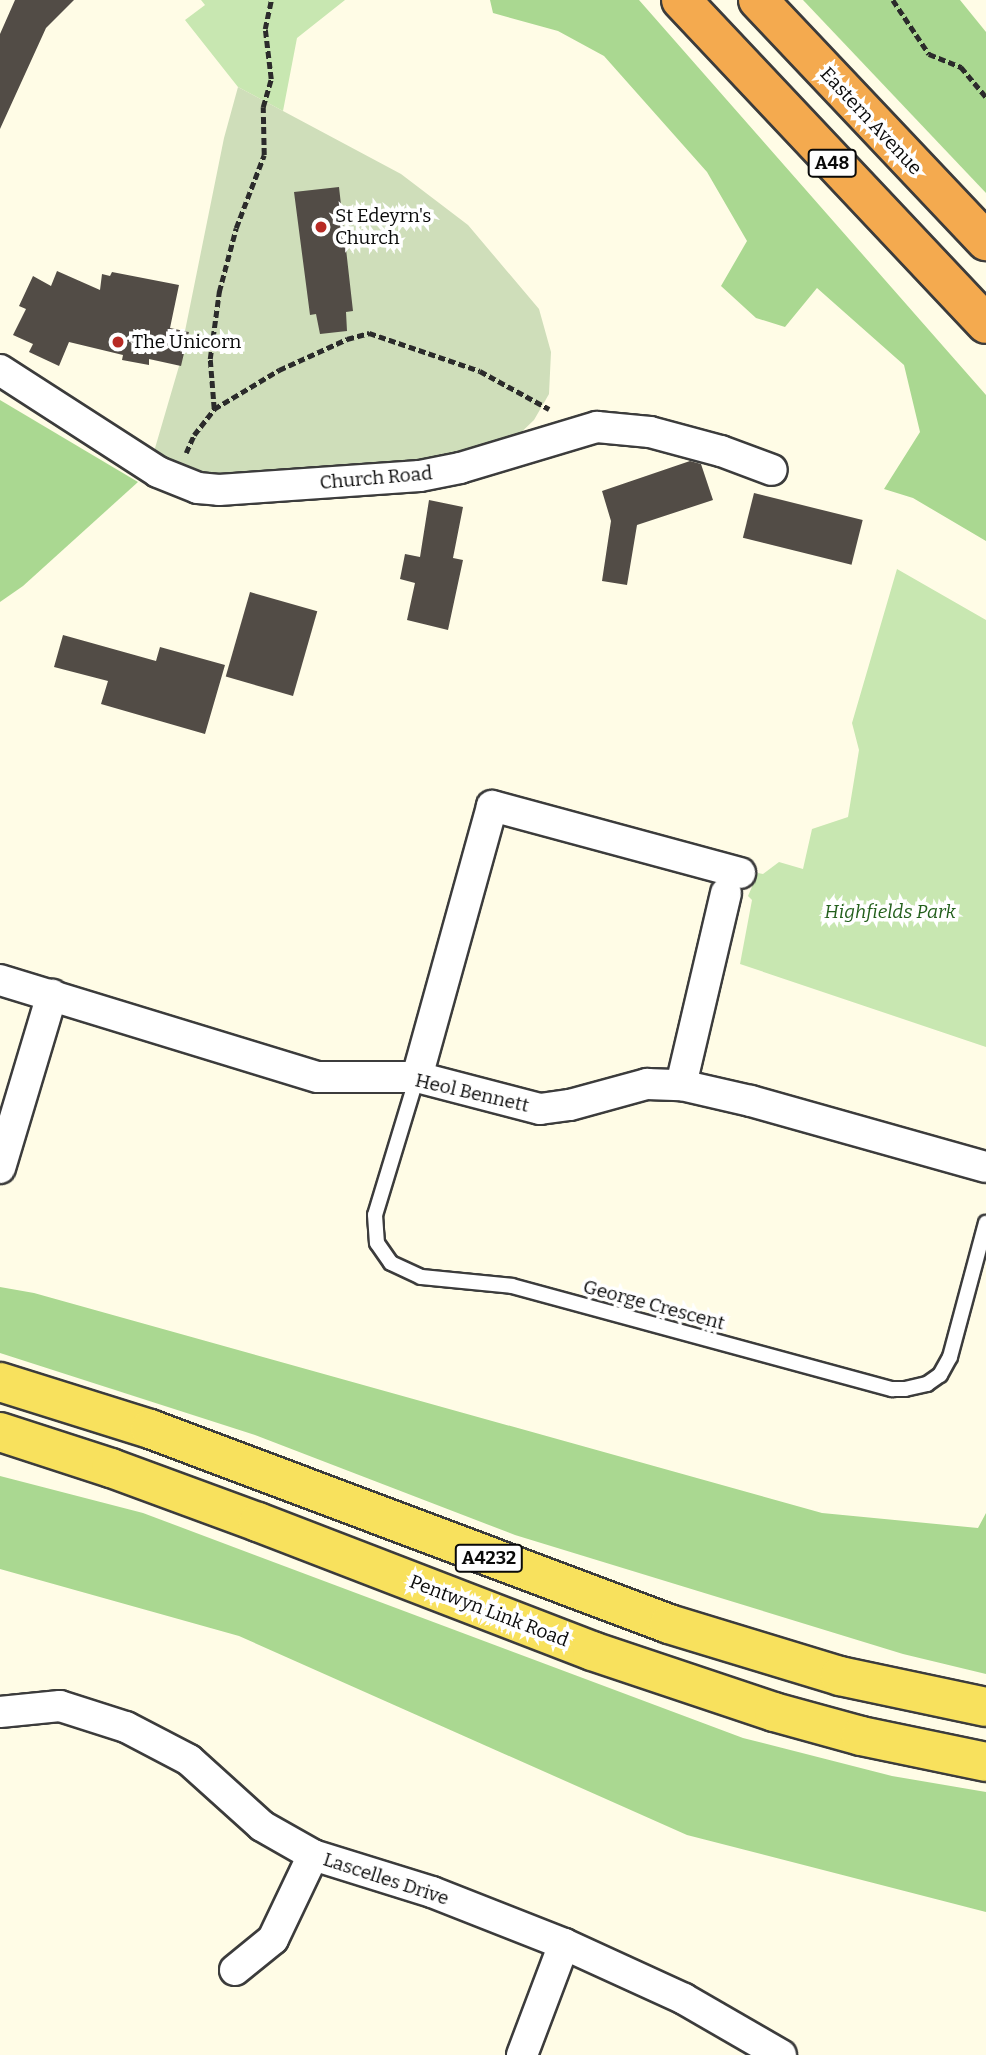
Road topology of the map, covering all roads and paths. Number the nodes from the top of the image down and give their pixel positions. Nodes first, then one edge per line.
1 (271, 0) edge
2 (681, 0) edge
3 (758, 0) edge
4 (893, 0) edge
5 (986, 97) edge
6 (986, 242) edge
7 (948, 288) junction
8 (986, 324) edge
9 (986, 332) edge
10 (0, 370) edge
11 (214, 409) junction
12 (572, 432) junction
13 (772, 470) dead end
14 (175, 479) junction
15 (0, 979) edge
16 (52, 995) junction
17 (417, 1077) junction
18 (681, 1085) junction
19 (986, 1167) edge
20 (0, 1168) edge
21 (986, 1223) edge
22 (0, 1382) edge
23 (0, 1432) edge
24 (986, 1707) edge
25 (0, 1712) edge
26 (986, 1762) edge
27 (313, 1855) junction
28 (564, 1944) junction
29 (235, 1970) dead end
30 (522, 2055) edge
31 (781, 2055) edge

1 - 11 path
2 - 7 highway, A48
3 - 6 highway, Eastern Avenue
4 - 5 path
7 - 8 highway, A48
7 - 9 highway
10 - 14 street, Church Road
11 - 12 path
11 - 14 path
12 - 13 street, Church Road
12 - 14 street, Church Road
15 - 16 street, Heol Bennett
16 - 17 street, Heol Bennett
16 - 20 street
17 - 18 street, Heol Bennett
17 - 18 street
17 - 21 lane, George Crescent
18 - 19 street, Heol Bennett
22 - 24 main road, A4232
23 - 26 main road, Pentwyn Link Road / A4232
25 - 27 street, Lascelles Drive
27 - 28 street, Lascelles Drive
27 - 29 street
28 - 30 street
28 - 31 street, Lascelles Drive

